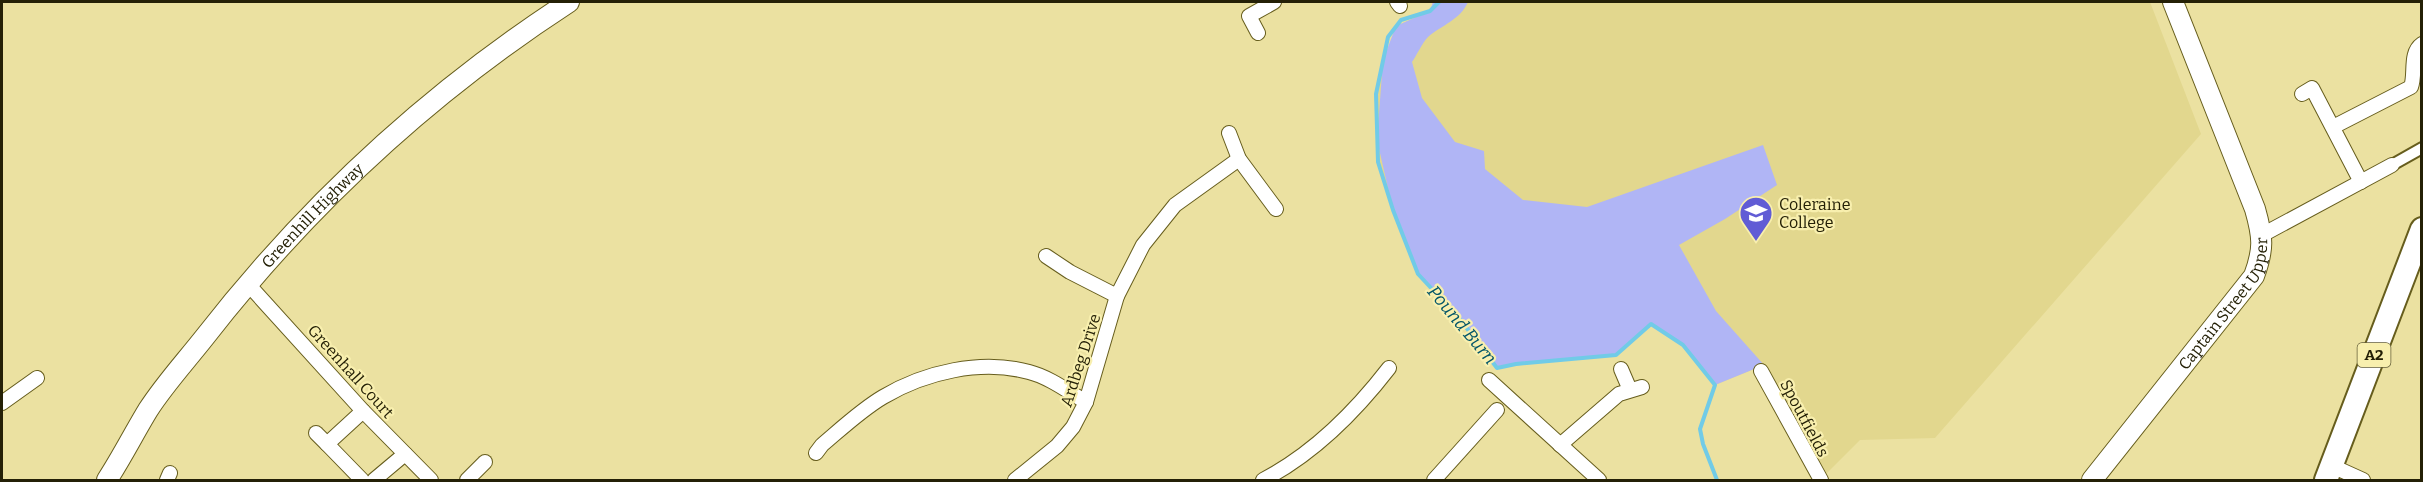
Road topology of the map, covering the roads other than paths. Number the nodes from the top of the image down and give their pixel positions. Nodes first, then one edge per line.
1 (569, 2) edge
2 (1274, 2) edge
3 (2173, 2) edge
4 (1258, 33) dead end
5 (2421, 44) edge
6 (2302, 94) dead end
7 (2333, 127) junction
8 (1229, 133) dead end
9 (2421, 148) edge
10 (1239, 159) junction
11 (2391, 165) joint
12 (2361, 182) junction
13 (1276, 209) dead end
14 (2421, 229) edge
15 (2262, 236) junction
16 (1046, 256) dead end
17 (247, 283) junction
18 (1117, 296) junction
19 (1389, 368) dead end
20 (1621, 369) dead end
21 (1761, 371) dead end
22 (37, 378) dead end
23 (1489, 380) dead end
24 (1086, 402) junction
25 (2, 403) edge
26 (1497, 410) dead end
27 (363, 411) junction
28 (316, 433) dead end
29 (327, 444) junction
30 (1560, 445) junction
31 (816, 453) dead end
32 (405, 454) junction
33 (2329, 473) edge
34 (107, 480) edge
35 (362, 480) edge
36 (374, 480) edge
37 (431, 480) edge
38 (1015, 480) edge
39 (1263, 480) edge
40 (1434, 480) edge
41 (1599, 480) edge
42 (1821, 480) edge
43 (2092, 480) edge
44 (2363, 480) edge

1 - 17 main road, Greenhill Highway
2 - 4 street
3 - 15 main road, Captain Street Upper
5 - 7 street
6 - 7 street
7 - 12 street
8 - 10 street
9 - 11 street
10 - 13 street
10 - 18 street, Ardbeg Drive
11 - 12 street
12 - 15 street
14 - 33 main road, A2
15 - 43 main road, Captain Street Upper
16 - 18 street
17 - 27 street, Greenhall Court
17 - 34 main road, Greenhill Highway
18 - 24 street, Ardbeg Drive
19 - 39 street
20 - 30 street
21 - 42 street, Spoutfields
22 - 25 street
23 - 30 street
24 - 31 street
24 - 38 street, Ardbeg Drive
26 - 40 street
27 - 29 street
27 - 32 street, Greenhall Court
28 - 29 street
29 - 35 street
30 - 41 street
32 - 36 street
32 - 37 street, Greenhall Court
33 - 44 street

